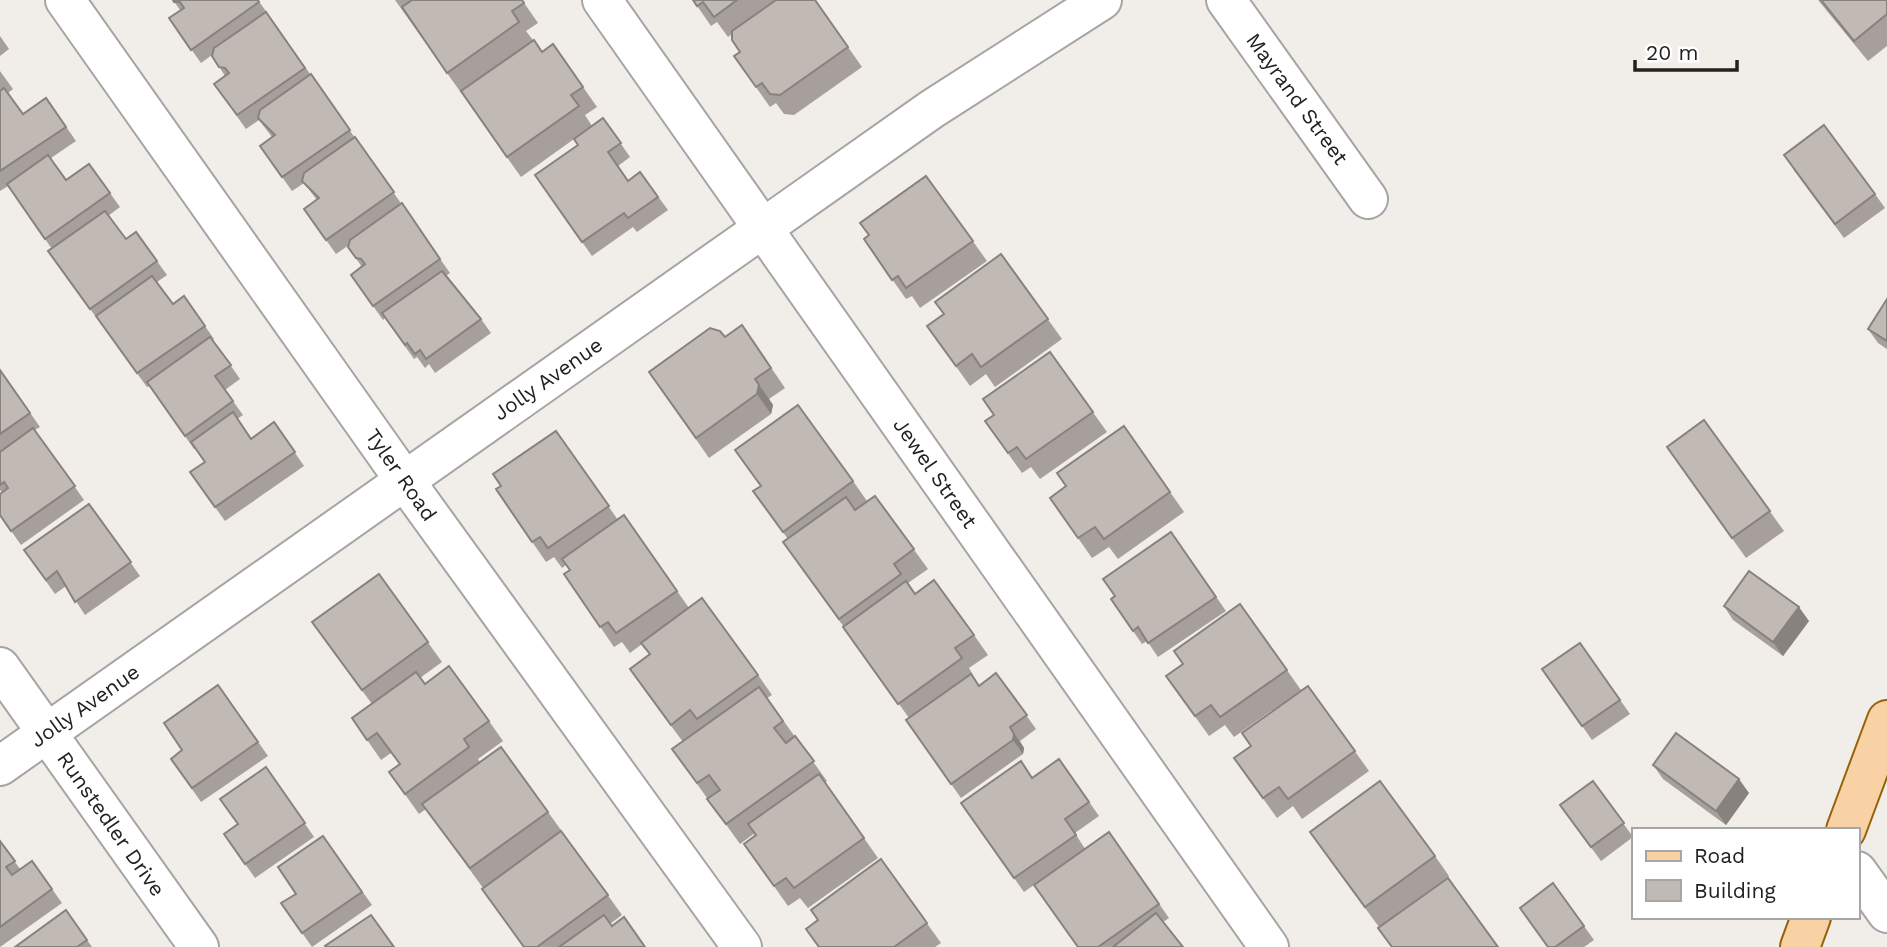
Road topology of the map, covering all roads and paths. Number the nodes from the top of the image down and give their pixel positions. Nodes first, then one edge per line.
1 (65, 0) edge
2 (602, 0) edge
3 (1102, 0) edge
4 (1226, 0) edge
5 (1368, 199) dead end
6 (762, 228) junction
7 (405, 481) junction
8 (0, 667) edge
9 (1887, 720) edge
10 (47, 733) junction
11 (0, 766) edge
12 (1847, 828) edge
13 (1859, 874) edge
14 (1887, 913) edge
15 (1810, 919) edge
16 (199, 947) edge
17 (742, 947) edge
18 (1269, 947) edge
19 (1800, 947) edge

1 - 7 street, Tyler Road
2 - 6 street, Jewel Street
3 - 6 street, Jolly Avenue
4 - 5 street, Mayrand Street
6 - 7 street, Jolly Avenue
6 - 18 street, Jewel Street
7 - 10 street, Jolly Avenue
7 - 17 street, Tyler Road
8 - 10 street, Runstedler Drive
9 - 12 main road
10 - 11 street, Jolly Avenue
10 - 16 street, Runstedler Drive
13 - 14 street
15 - 19 main road

